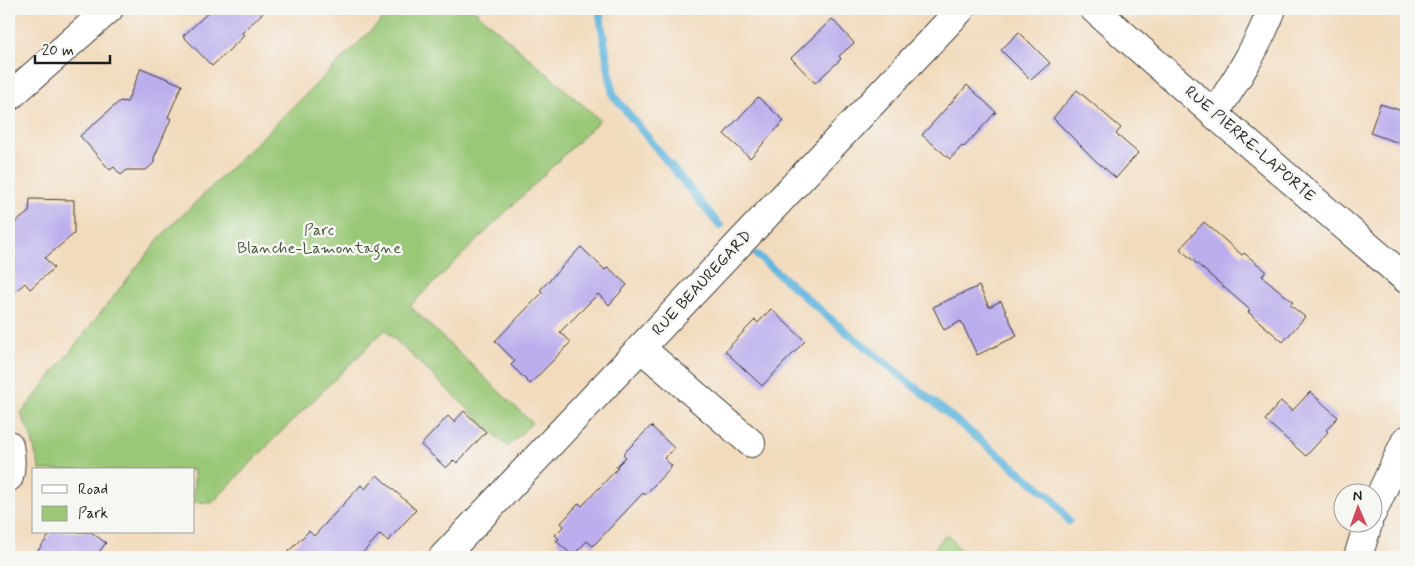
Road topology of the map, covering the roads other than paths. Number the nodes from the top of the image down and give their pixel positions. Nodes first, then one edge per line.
1 (109, 9) edge
2 (961, 9) edge
3 (1094, 9) edge
4 (1272, 9) edge
5 (9, 97) edge
6 (1214, 114) junction
7 (1406, 279) edge
8 (640, 348) junction
9 (1406, 440) edge
10 (750, 443) dead end
11 (9, 445) edge
12 (9, 477) edge
13 (1382, 492) edge
14 (1366, 534) edge
15 (1372, 534) edge
16 (443, 557) edge
17 (1358, 557) edge
18 (1378, 557) edge

1 - 5 street
2 - 8 street, RUE BEAUREGARD
3 - 6 street, RUE PIERRE-LAPORTE
4 - 6 street
6 - 7 street, RUE PIERRE-LAPORTE
8 - 10 street
8 - 16 street, RUE BEAUREGARD
9 - 13 street
11 - 12 street
14 - 17 street
15 - 18 street

